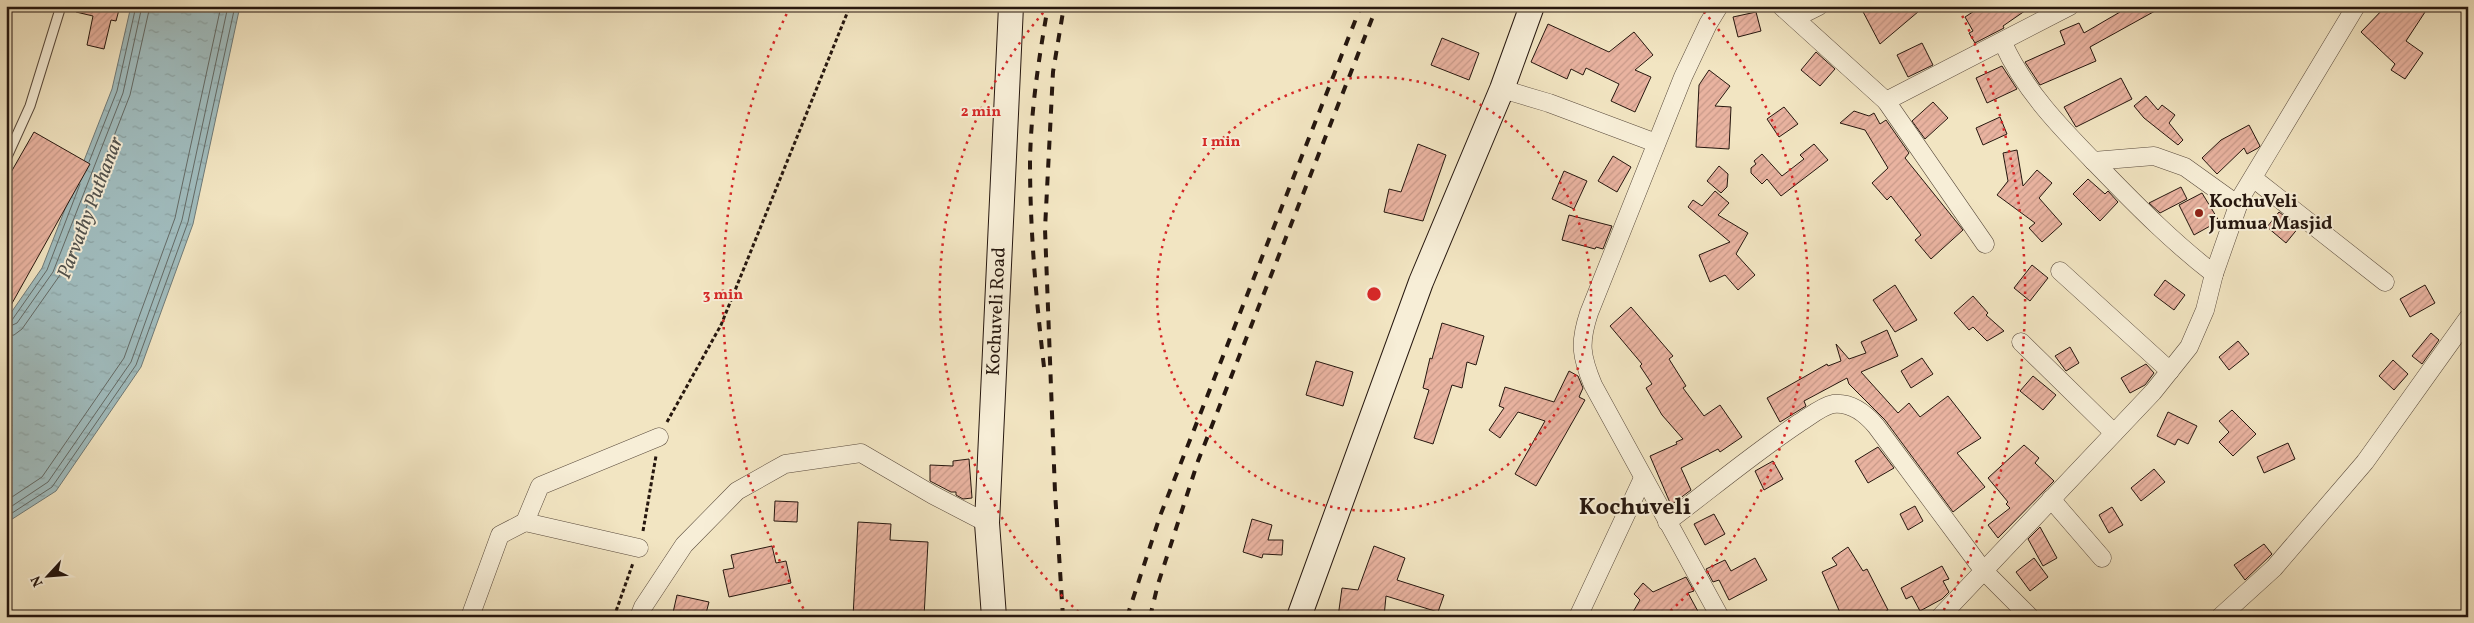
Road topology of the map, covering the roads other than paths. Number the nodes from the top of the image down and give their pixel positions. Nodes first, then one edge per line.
1 (61, 6) edge
2 (1011, 6) edge
3 (1532, 6) edge
4 (1719, 6) edge
5 (1781, 6) edge
6 (1819, 6) edge
7 (2070, 6) edge
8 (2356, 6) edge
9 (1795, 18) junction
10 (2003, 42) junction
11 (1502, 89) junction
12 (1886, 101) junction
13 (1656, 143) junction
14 (6, 159) edge
15 (2093, 161) junction
16 (2253, 178) junction
17 (2238, 205) junction
18 (1985, 244) dead end
19 (2060, 271) dead end
20 (2214, 274) junction
21 (2385, 282) dead end
22 (2468, 318) edge
23 (2021, 342) dead end
24 (2170, 371) junction
25 (2114, 433) junction
26 (659, 437) road end
27 (1643, 478) junction
28 (2051, 499) junction
29 (526, 522) junction
30 (1667, 522) junction
31 (987, 523) junction
32 (639, 548) road end
33 (2102, 558) dead end
34 (1983, 570) junction
35 (470, 617) edge
36 (639, 617) edge
37 (994, 617) edge
38 (1299, 617) edge
39 (1578, 617) edge
40 (1720, 617) edge
41 (1940, 617) edge
42 (2030, 617) edge
43 (2220, 617) edge

1 - 14 lane
2 - 31 main road, Kochuveli Road
3 - 11 main road
4 - 13 street
5 - 9 street
6 - 9 street
7 - 10 street
8 - 16 street
9 - 12 street
10 - 12 street
10 - 15 street
11 - 13 street
11 - 38 main road
12 - 18 street
13 - 27 street
15 - 17 street
15 - 20 street
16 - 17 street
16 - 21 street
17 - 20 street
19 - 24 street
20 - 24 street
22 - 43 street
23 - 25 street
24 - 25 street
25 - 28 street
26 - 29 street
27 - 30 street
27 - 39 street
28 - 33 street
28 - 34 street
29 - 32 street
29 - 35 street
30 - 34 street
30 - 40 street
31 - 36 street
31 - 37 main road, Kochuveli Road
34 - 41 street
34 - 42 street

